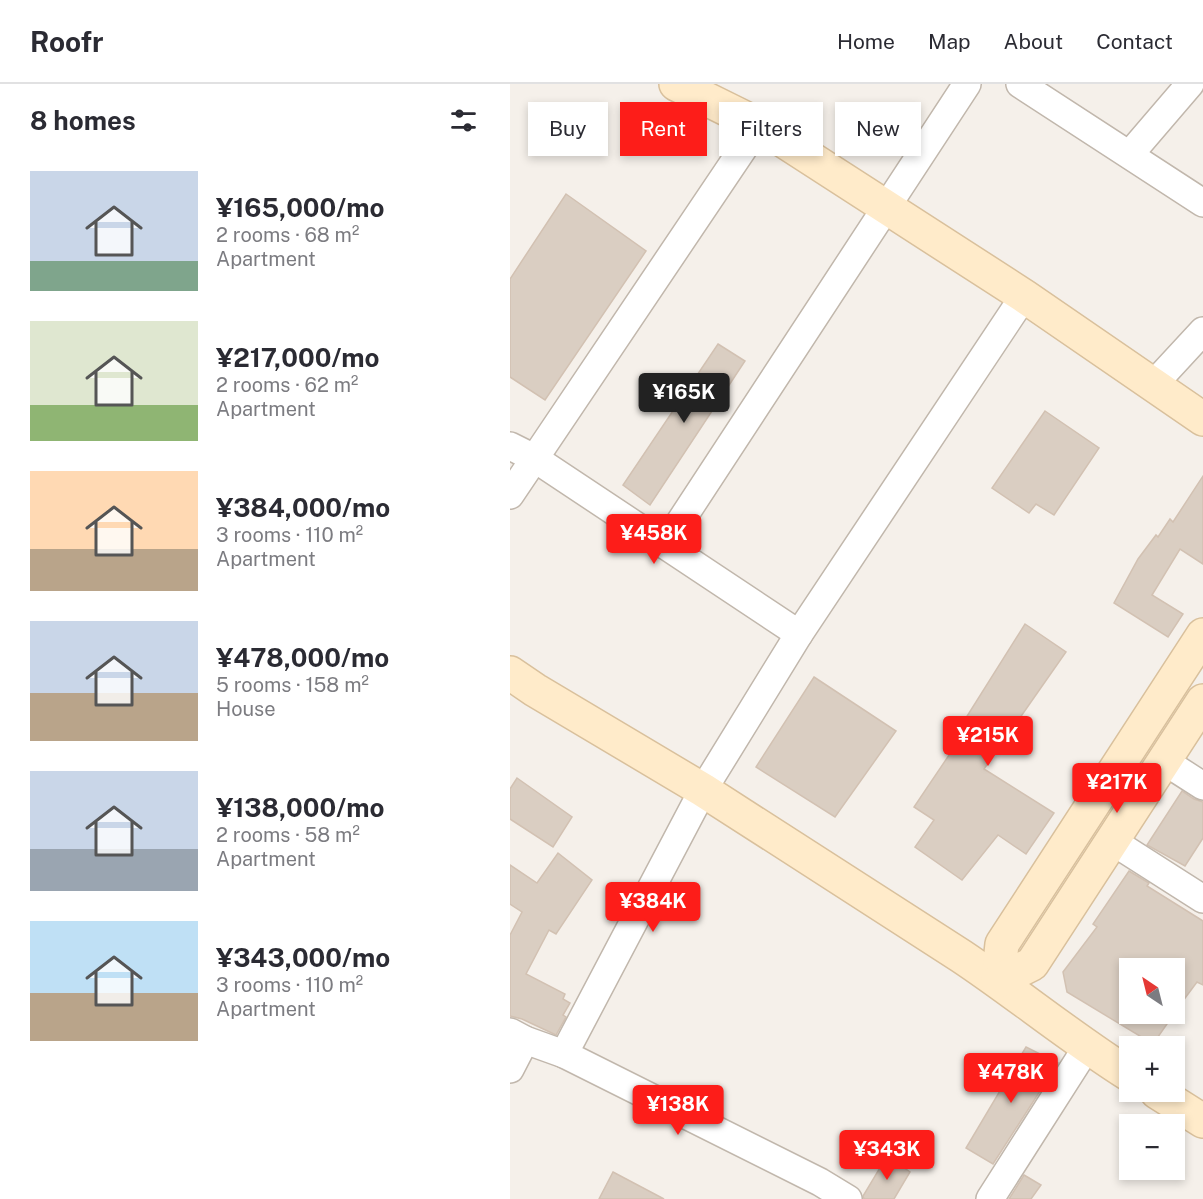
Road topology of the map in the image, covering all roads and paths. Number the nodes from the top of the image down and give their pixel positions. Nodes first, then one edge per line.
1 (676, 84) edge
2 (967, 84) edge
3 (1020, 84) edge
4 (1190, 84) edge
5 (719, 105) edge
6 (1130, 154) junction
7 (738, 156) edge
8 (807, 156) edge
9 (1203, 203) edge
10 (887, 207) junction
11 (1024, 296) junction
12 (1203, 331) edge
13 (1153, 385) junction
14 (1203, 419) edge
15 (510, 446) edge
16 (534, 458) junction
17 (510, 495) edge
18 (665, 545) junction
19 (799, 634) junction
20 (1203, 635) edge
21 (510, 672) edge
22 (1203, 701) edge
23 (1164, 761) junction
24 (1203, 786) edge
25 (703, 790) junction
26 (1112, 841) junction
27 (1203, 899) edge
28 (998, 981) junction
29 (517, 1036) edge
30 (1087, 1047) junction
31 (564, 1054) junction
32 (1119, 1068) edge
33 (510, 1069) edge
34 (1173, 1102) edge
35 (1203, 1121) edge
36 (848, 1199) edge
37 (990, 1199) edge

1 - 5 street
2 - 10 street
3 - 6 street
4 - 6 street
6 - 9 street
7 - 16 street
8 - 10 street
10 - 11 street
10 - 18 street
11 - 13 street
11 - 19 street
12 - 13 street
13 - 14 street
15 - 16 street
16 - 17 street
16 - 18 street
18 - 19 street
19 - 25 street
20 - 28 street
21 - 25 street
22 - 23 street
23 - 24 street
23 - 26 street
25 - 28 street
25 - 31 street
26 - 27 street
26 - 28 street
28 - 30 street
29 - 31 street
29 - 33 street
30 - 32 street
30 - 37 street
31 - 36 street
34 - 35 street

